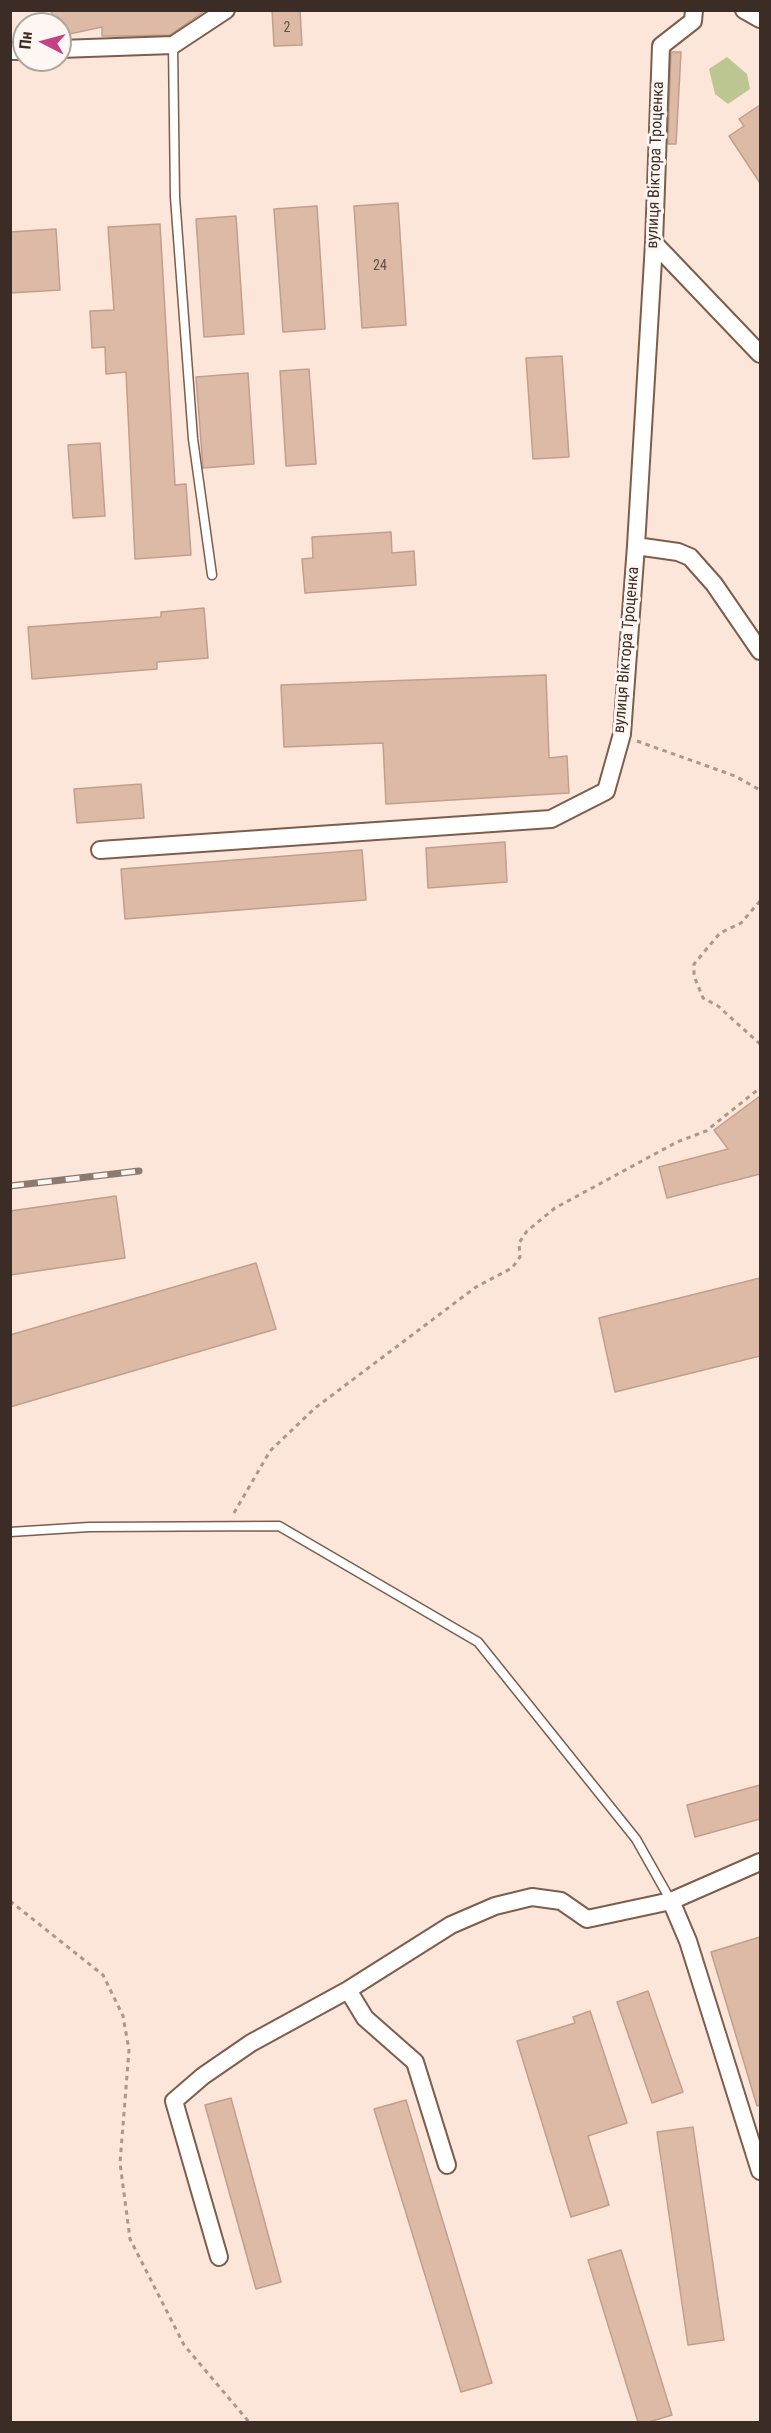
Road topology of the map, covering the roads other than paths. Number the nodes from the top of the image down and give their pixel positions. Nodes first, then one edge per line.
1 (226, 10) edge
2 (694, 10) edge
3 (744, 10) edge
4 (760, 19) edge
5 (173, 45) junction
6 (72, 49) edge
7 (654, 243) junction
8 (760, 354) edge
9 (636, 546) junction
10 (212, 575) dead end
11 (760, 651) edge
12 (100, 850) dead end
13 (10, 1532) edge
14 (760, 1862) edge
15 (671, 1901) junction
16 (348, 1990) junction
17 (758, 2153) edge
18 (447, 2165) dead end
19 (760, 2171) edge
20 (219, 2257) dead end

1 - 5 street
2 - 7 street, вулиця Віктора Троценка
3 - 4 street
5 - 6 street
5 - 10 lane
7 - 8 street
7 - 9 street, вулиця Віктора Троценка
9 - 11 street
9 - 12 street, вулиця Віктора Троценка
13 - 15 lane
14 - 15 street
15 - 16 street
15 - 17 street
16 - 18 street
16 - 20 street
17 - 19 street

